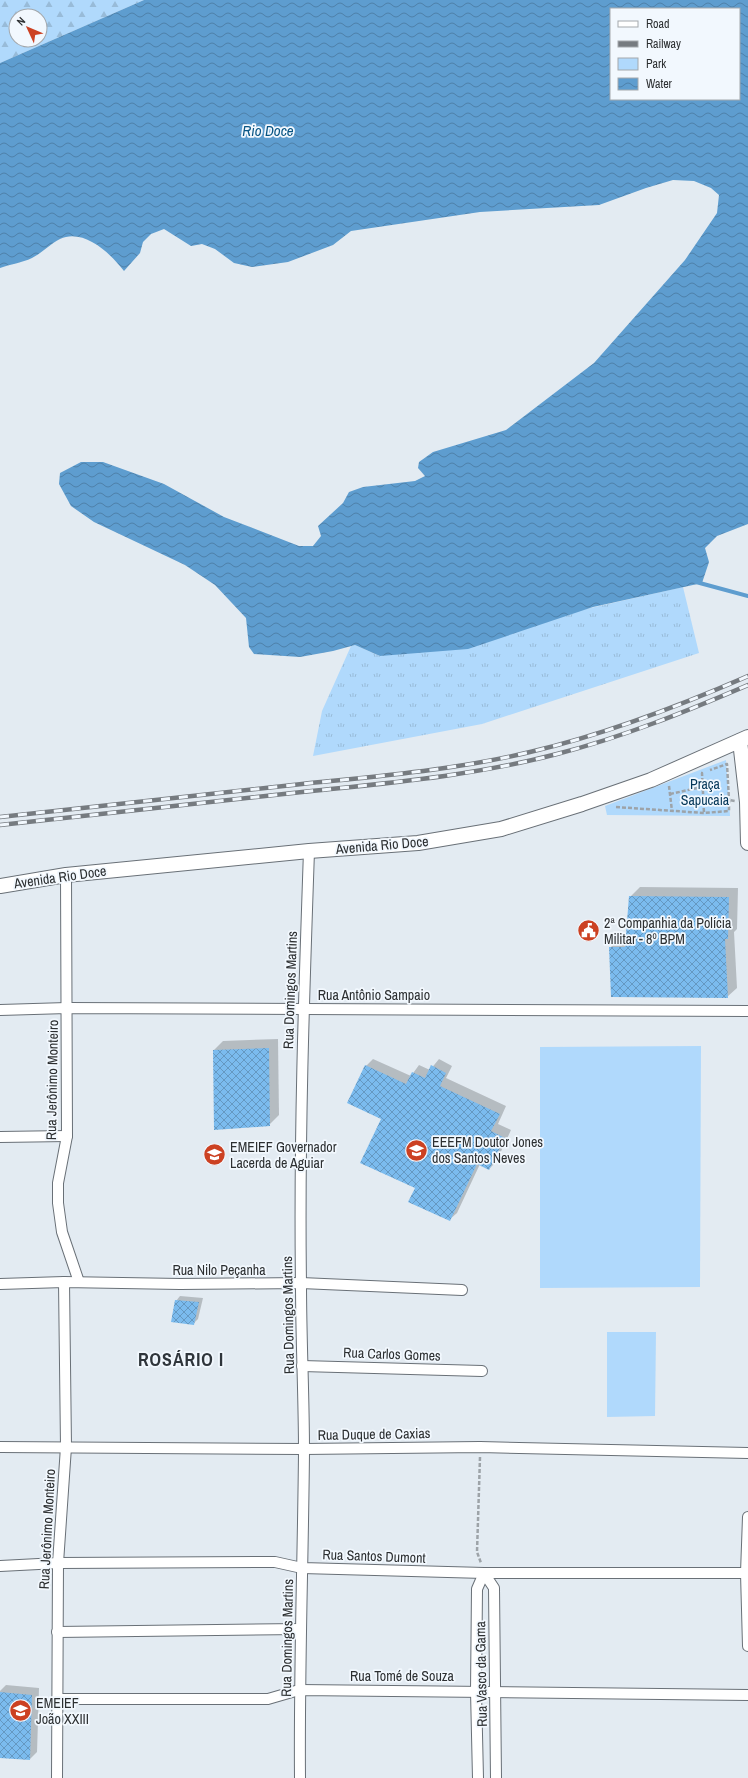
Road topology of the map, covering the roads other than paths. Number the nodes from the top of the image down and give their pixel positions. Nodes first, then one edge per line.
1 (744, 739) edge
2 (747, 802) edge
3 (748, 843) edge
4 (309, 851) junction
5 (66, 875) junction
6 (0, 886) edge
7 (68, 1008) junction
8 (303, 1009) junction
9 (0, 1010) edge
10 (748, 1011) edge
11 (67, 1136) junction
12 (0, 1137) edge
13 (64, 1282) junction
14 (79, 1282) junction
15 (301, 1283) junction
16 (0, 1284) edge
17 (462, 1290) dead end
18 (302, 1366) junction
19 (482, 1371) dead end
20 (0, 1447) edge
21 (66, 1447) junction
22 (304, 1449) junction
23 (748, 1453) edge
24 (748, 1517) edge
25 (58, 1563) junction
26 (0, 1566) edge
27 (302, 1568) junction
28 (484, 1573) junction
29 (747, 1573) edge
30 (301, 1629) junction
31 (57, 1632) junction
32 (748, 1646) edge
33 (299, 1690) junction
34 (476, 1691) junction
35 (496, 1691) junction
36 (748, 1695) edge
37 (57, 1699) junction
38 (57, 1778) edge
39 (300, 1778) edge
40 (478, 1778) edge
41 (496, 1778) edge

1 - 2 street
1 - 4 street, Avenida Rio Doce
2 - 3 street
4 - 5 street, Avenida Rio Doce
4 - 8 street, Rua Domingos Martins
5 - 6 street, Avenida Rio Doce
5 - 7 street, Rua Jerônimo Monteiro
7 - 8 street, Rua Antônio Sampaio
7 - 9 street, Rua Antônio Sampaio
7 - 11 street, Rua Jerônimo Monteiro
8 - 10 street, Rua Antônio Sampaio
8 - 15 street, Rua Domingos Martins
11 - 12 street
11 - 14 street, Rua Jerônimo Monteiro
13 - 14 street, Rua Nilo Peçanha
13 - 16 street, Rua Nilo Peçanha
13 - 21 street, Rua Jerônimo Monteiro
14 - 15 street, Rua Nilo Peçanha
15 - 17 street, Rua Nilo Peçanha
15 - 18 street, Rua Domingos Martins
18 - 19 street, Rua Carlos Gomes
18 - 22 street, Rua Domingos Martins
20 - 21 street, Rua Duque de Caxias
21 - 22 street, Rua Duque de Caxias
21 - 25 street, Rua Jerônimo Monteiro
22 - 23 street, Rua Duque de Caxias
22 - 27 street, Rua Domingos Martins
24 - 29 street
25 - 26 street, Rua Santos Dumont
25 - 27 street, Rua Santos Dumont
25 - 31 street, Rua Jerônimo Monteiro
27 - 28 street, Rua Santos Dumont
27 - 30 street, Rua Domingos Martins
28 - 29 street, Rua Santos Dumont
28 - 34 street, Rua Vasco da Gama
28 - 35 street, Rua Vasco da Gama
29 - 32 street
30 - 31 street
30 - 33 street, Rua Domingos Martins
31 - 37 street, Rua Jerônimo Monteiro
33 - 34 street, Rua Tomé de Souza
33 - 37 street, Rua Tomé de Souza
33 - 39 street, Rua Domingos Martins
34 - 35 street, Rua Tomé de Souza
34 - 40 street, Rua Vasco da Gama
35 - 36 street, Rua Tomé de Souza
35 - 41 street, Rua Vasco da Gama
37 - 38 street, Rua Jerônimo Monteiro

